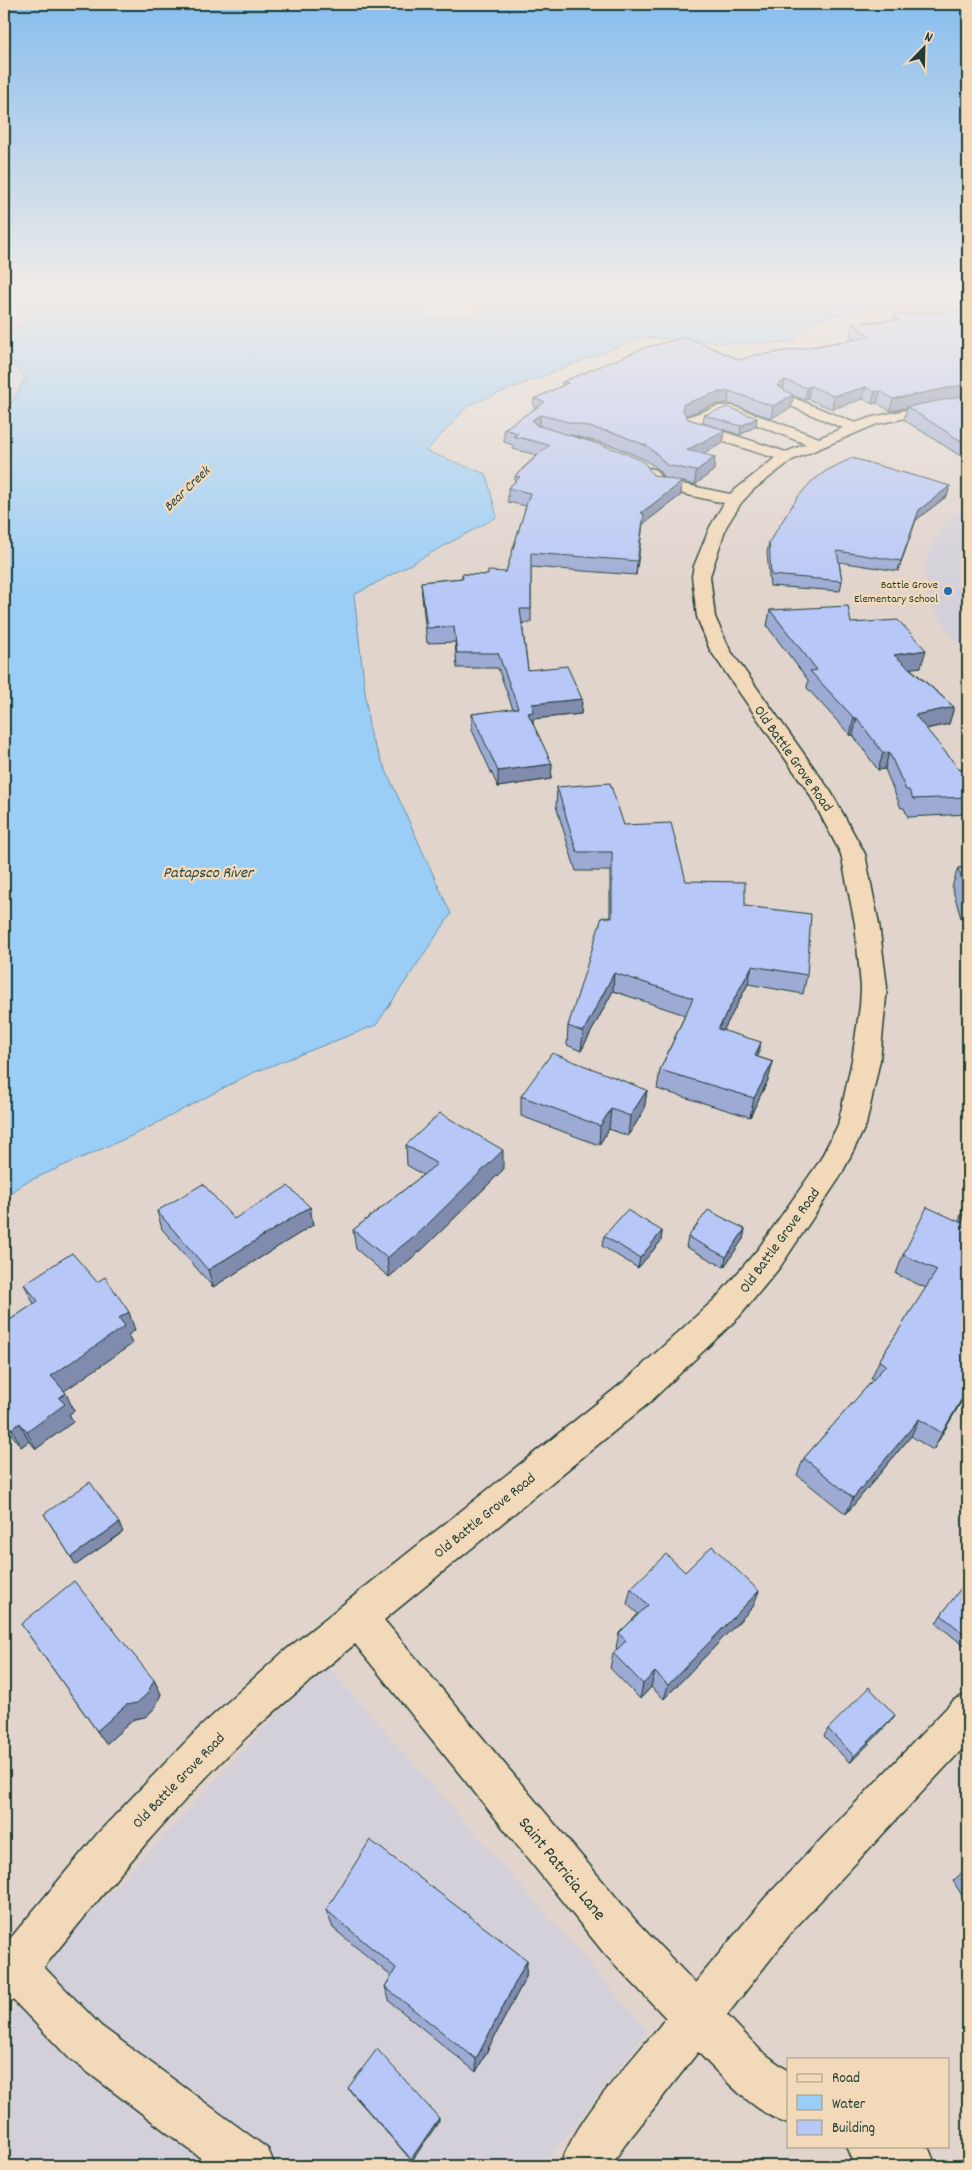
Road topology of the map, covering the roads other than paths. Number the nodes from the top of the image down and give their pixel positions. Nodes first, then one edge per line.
1 (784, 398) edge
2 (968, 401) edge
3 (854, 428) junction
4 (817, 443) junction
5 (787, 458) junction
6 (637, 465) edge
7 (734, 500) junction
8 (357, 1617) junction
9 (968, 1714) edge
10 (9, 1975) edge
11 (696, 2016) junction
12 (787, 2099) edge
13 (875, 2148) edge
14 (251, 2166) edge
15 (584, 2166) edge
16 (912, 2166) edge

1 - 3 street
2 - 3 street, Old Battle Grove Road
3 - 4 street, Old Battle Grove Road
4 - 5 street, Old Battle Grove Road
4 - 5 street
5 - 7 street, Old Battle Grove Road
6 - 7 street
7 - 8 street, Old Battle Grove Road
8 - 10 street, Old Battle Grove Road
8 - 11 street, Saint Patricia Lane
9 - 11 street
10 - 14 street
11 - 12 street, Saint Patricia Lane
11 - 15 street
13 - 16 street

